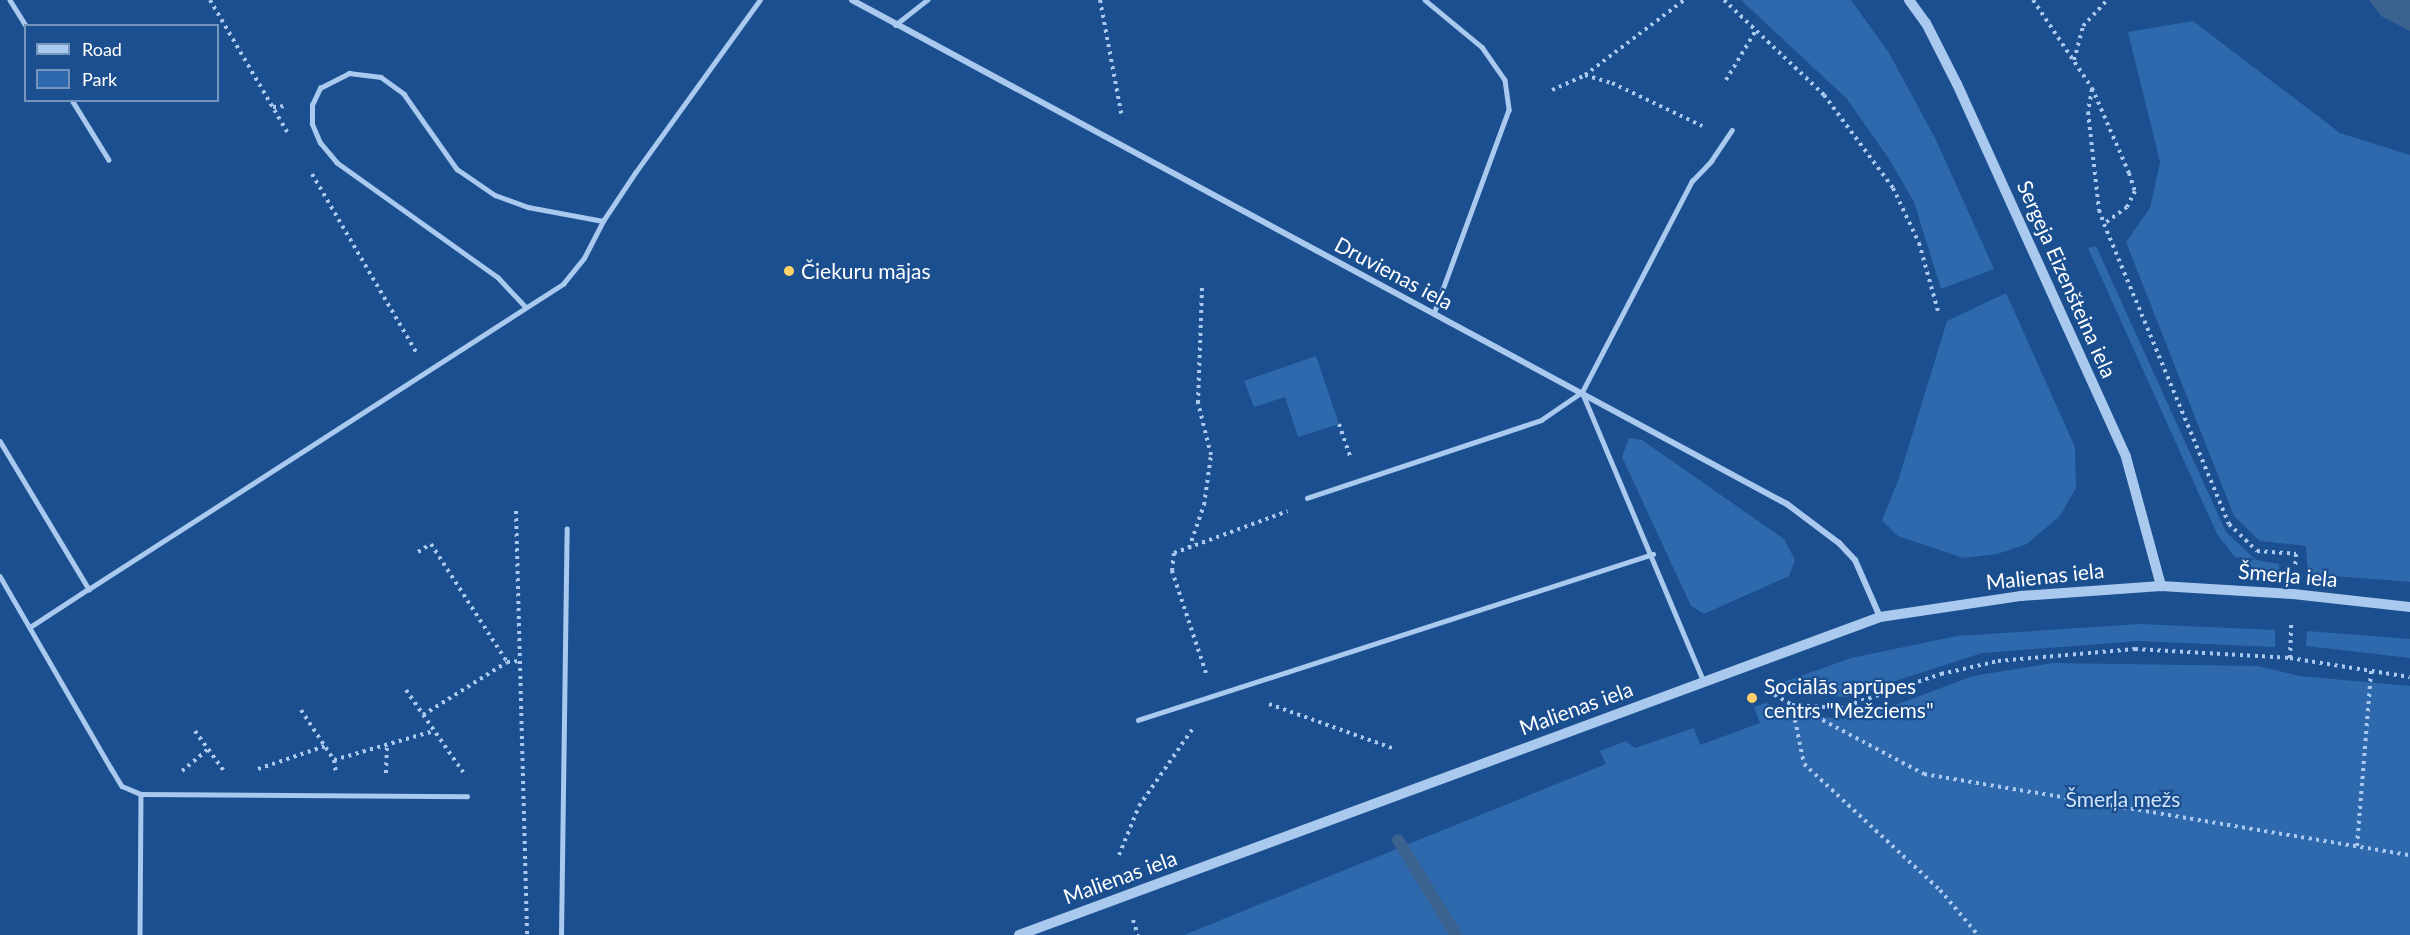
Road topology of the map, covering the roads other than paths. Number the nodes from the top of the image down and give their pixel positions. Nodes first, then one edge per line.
1 (10, 0) edge
2 (760, 0) edge
3 (852, 0) edge
4 (927, 0) edge
5 (1425, 0) edge
6 (1909, 0) edge
7 (25, 24) edge
8 (895, 25) junction
9 (73, 102) edge
10 (1732, 130) dead end
11 (109, 160) dead end
12 (603, 221) junction
13 (525, 307) junction
14 (1434, 314) junction
15 (1582, 392) junction
16 (0, 441) edge
17 (1307, 498) road end
18 (567, 529) dead end
19 (1653, 554) junction
20 (0, 576) edge
21 (2162, 586) junction
22 (89, 590) junction
23 (2410, 607) edge
24 (1880, 617) junction
25 (31, 627) junction
26 (1704, 682) junction
27 (1138, 720) dead end
28 (141, 794) junction
29 (467, 796) road end
30 (140, 935) edge
31 (561, 935) edge
32 (1019, 935) edge

1 - 7 lane
2 - 12 lane
3 - 8 street, Druvienas iela
4 - 8 lane
5 - 14 lane
6 - 21 street, Sergeja Eizenšteina iela
8 - 14 street, Druvienas iela
9 - 11 lane
10 - 15 lane
12 - 13 lane
12 - 13 lane
13 - 22 lane
14 - 15 street, Druvienas iela
15 - 17 lane
15 - 19 lane
15 - 24 street, Druvienas iela
16 - 22 lane
18 - 31 lane
19 - 26 lane
19 - 27 lane
20 - 25 lane
21 - 23 street, Šmerļa iela
21 - 24 street, Malienas iela
22 - 25 lane
24 - 26 street, Malienas iela
25 - 28 lane
26 - 32 street, Malienas iela
28 - 29 lane
28 - 30 lane

